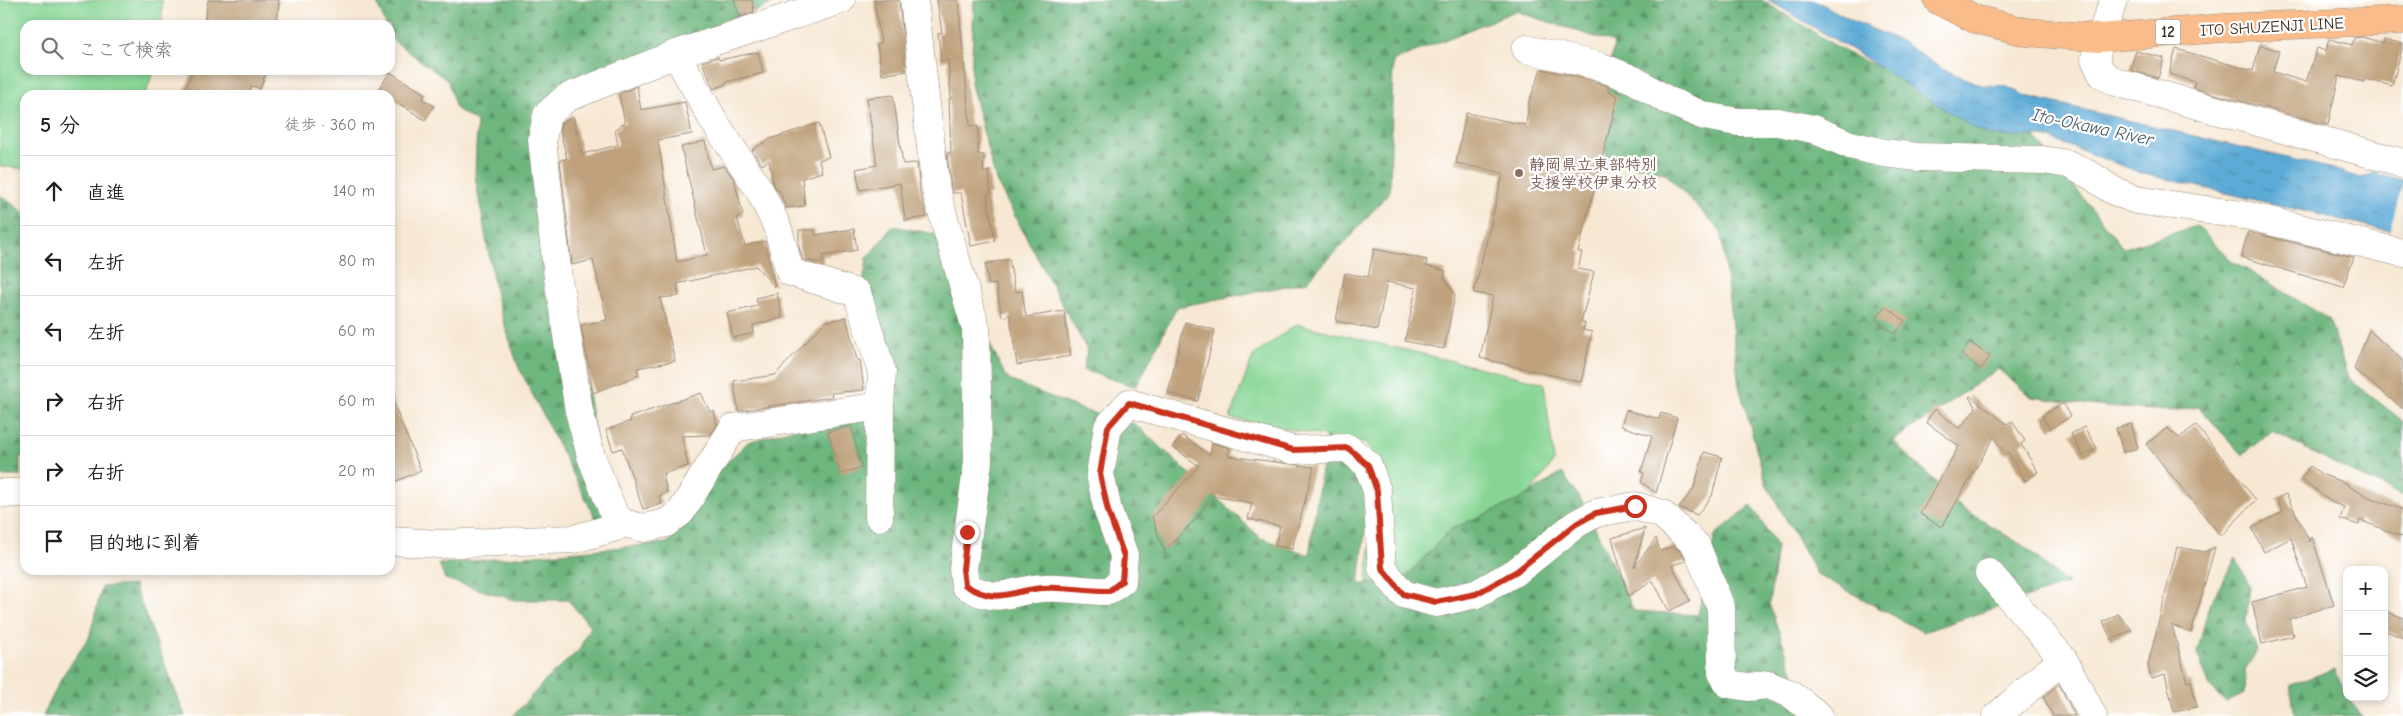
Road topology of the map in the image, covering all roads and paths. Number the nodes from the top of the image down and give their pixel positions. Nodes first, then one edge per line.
1 (841, 0) edge
2 (914, 0) edge
3 (1938, 0) edge
4 (2114, 0) edge
5 (2403, 20) edge
6 (2100, 38) junction
7 (1526, 49) dead end
8 (676, 54) junction
9 (2403, 163) edge
10 (2401, 244) edge
11 (880, 406) junction
12 (0, 493) edge
13 (20, 493) edge
14 (879, 517) dead end
15 (616, 527) dead end
16 (395, 541) edge
17 (1989, 573) dead end
18 (2063, 659) junction
19 (1819, 716) edge
20 (1997, 716) edge
21 (2093, 716) edge

1 - 8 street
2 - 19 street
3 - 6 main road, ITO SHUZENJI LINE / 12
4 - 6 street
5 - 6 main road, ITO SHUZENJI LINE / 12
6 - 9 street
7 - 10 street
8 - 11 street
8 - 11 street
11 - 14 street
12 - 13 street
15 - 16 street
17 - 18 street
18 - 20 street
18 - 21 street

